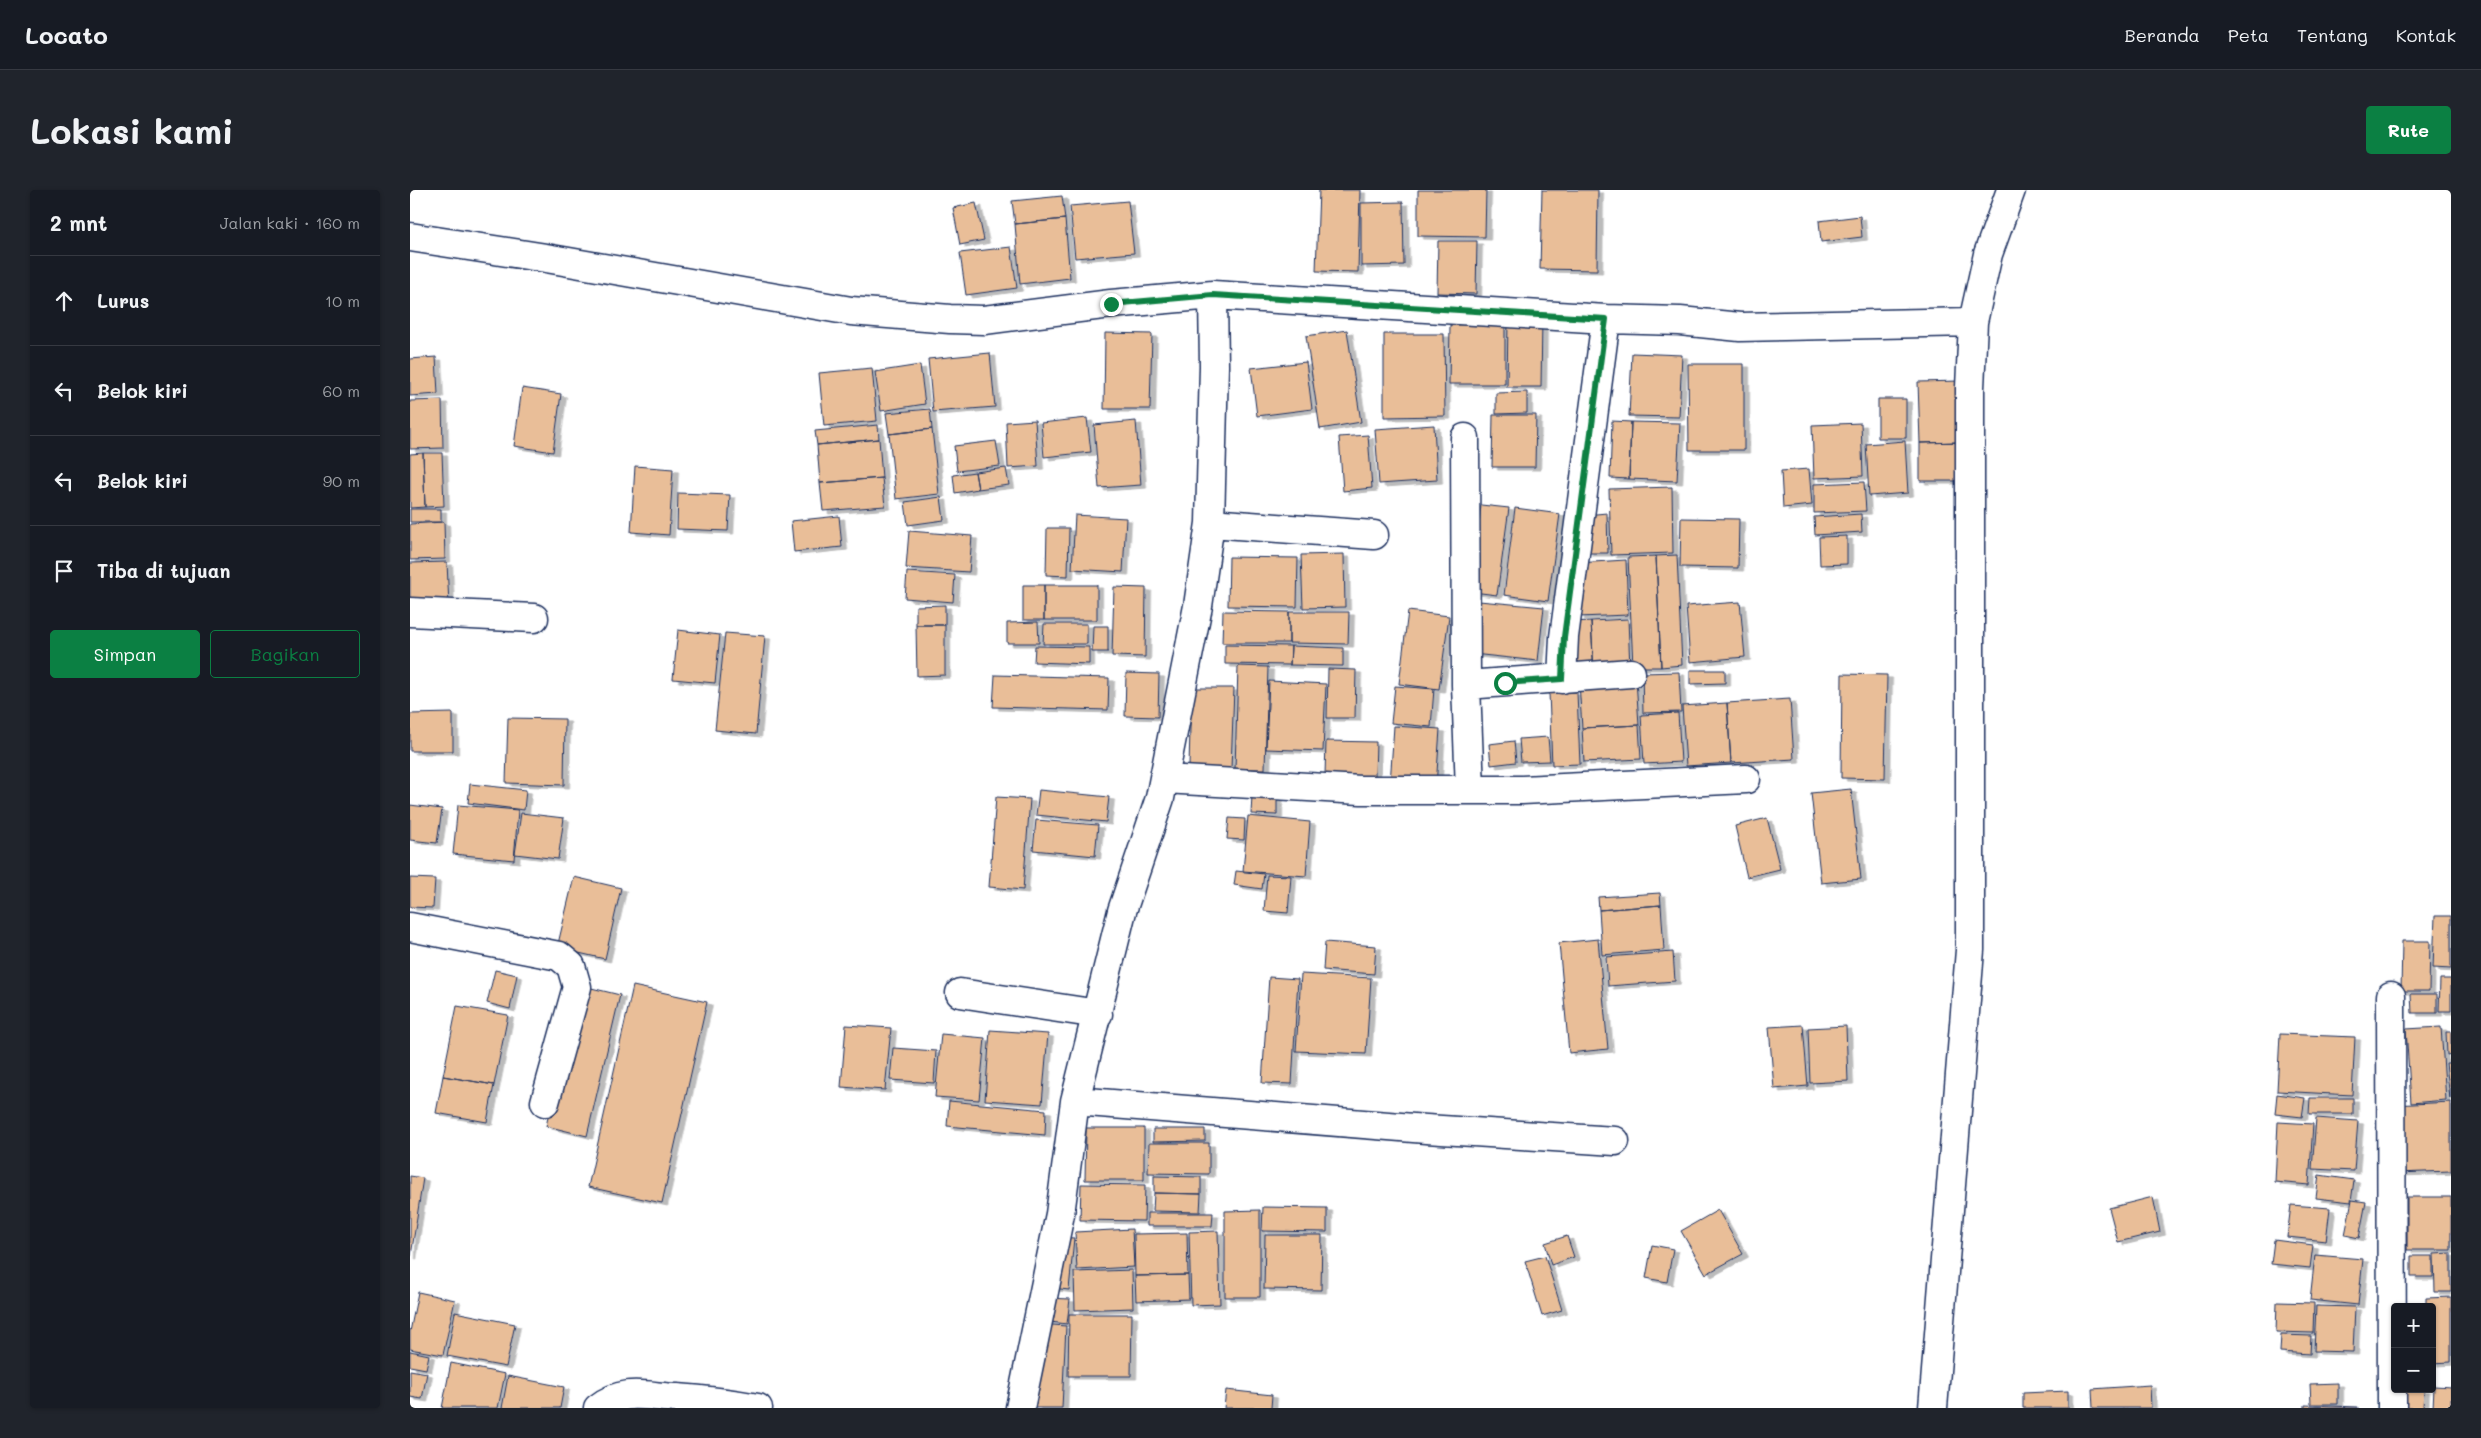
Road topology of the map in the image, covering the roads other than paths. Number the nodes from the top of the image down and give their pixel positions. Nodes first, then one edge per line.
1 (2012, 190) edge
2 (410, 237) edge
3 (1213, 295) junction
4 (1606, 319) junction
5 (1973, 322) junction
6 (1465, 438) dead end
7 (1210, 523) junction
8 (1374, 535) dead end
9 (410, 612) edge
10 (534, 618) dead end
11 (1631, 674) dead end
12 (1562, 679) junction
13 (1466, 685) junction
14 (1164, 779) junction
15 (1746, 779) dead end
16 (1470, 790) junction
17 (410, 927) edge
18 (960, 993) dead end
19 (2392, 996) dead end
20 (1098, 1014) junction
21 (1076, 1101) junction
22 (544, 1102) dead end
23 (1615, 1141) dead end
24 (598, 1408) edge
25 (758, 1408) edge
26 (1020, 1408) edge
27 (1933, 1408) edge
28 (2392, 1408) edge

1 - 5 street
2 - 3 street
3 - 4 street
3 - 7 street
4 - 5 street
4 - 12 street
5 - 27 street
6 - 13 street
7 - 8 street
7 - 14 street
9 - 10 street
11 - 12 street
12 - 13 street
13 - 16 street
14 - 16 street
14 - 20 street
15 - 16 street
17 - 22 street
18 - 20 street
19 - 28 street
20 - 21 street
21 - 23 street
21 - 26 street
24 - 25 street

